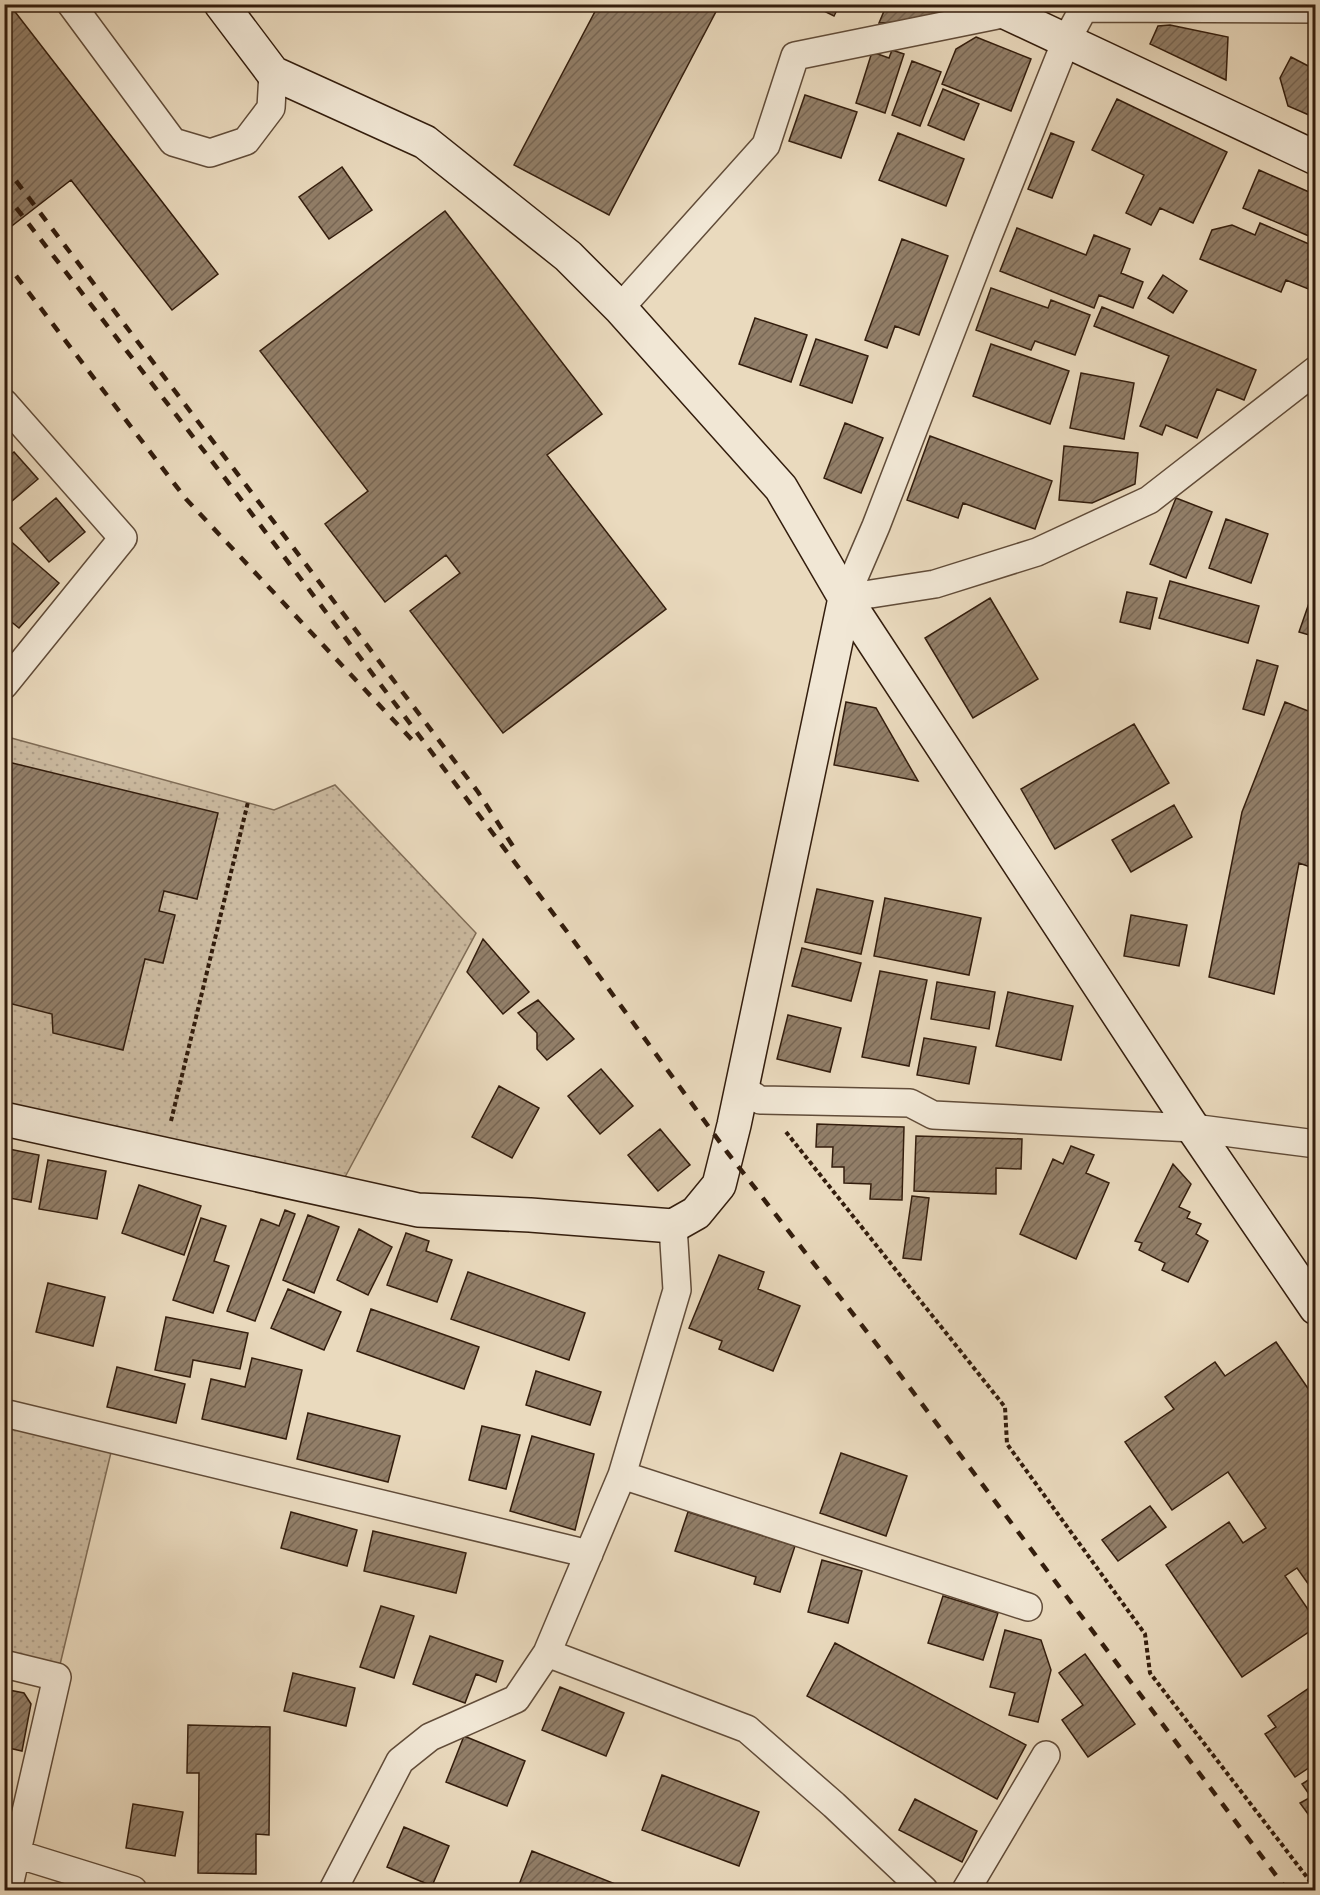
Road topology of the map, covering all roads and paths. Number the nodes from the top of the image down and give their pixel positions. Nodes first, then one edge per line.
1 (71, 4) edge
2 (221, 4) edge
3 (1085, 6) edge
4 (997, 9) edge
5 (1316, 9) edge
6 (1066, 41) junction
7 (273, 73) junction
8 (1316, 158) edge
9 (620, 308) junction
10 (1316, 370) edge
11 (4, 403) edge
12 (845, 598) junction
13 (4, 685) edge
14 (248, 802) dead end
15 (751, 1094) junction
16 (4, 1119) edge
17 (1193, 1128) junction
18 (1316, 1144) edge
19 (164, 1154) junction
20 (674, 1226) junction
21 (1316, 1308) edge
22 (4, 1413) edge
23 (622, 1475) junction
24 (589, 1554) junction
25 (1028, 1607) dead end
26 (547, 1653) junction
27 (4, 1664) edge
28 (1046, 1755) dead end
29 (17, 1854) junction
30 (1316, 1889) edge
31 (8, 1890) edge
32 (133, 1890) edge
33 (333, 1890) edge
34 (924, 1890) edge
35 (966, 1890) edge

1 - 7 street
2 - 7 street
3 - 5 street
3 - 6 street
4 - 6 street
4 - 9 street
6 - 8 street
6 - 12 street
7 - 9 street
9 - 12 street
10 - 12 street
11 - 13 street
12 - 15 street
12 - 17 street
14 - 19 path
15 - 17 street
15 - 20 street
15 - 30 path
16 - 19 street
17 - 18 street
17 - 21 street
19 - 20 street
20 - 23 street
22 - 24 street
23 - 24 street
23 - 25 street
24 - 26 street
26 - 33 street
26 - 34 street
27 - 29 street
28 - 35 street
29 - 31 street
29 - 32 street

